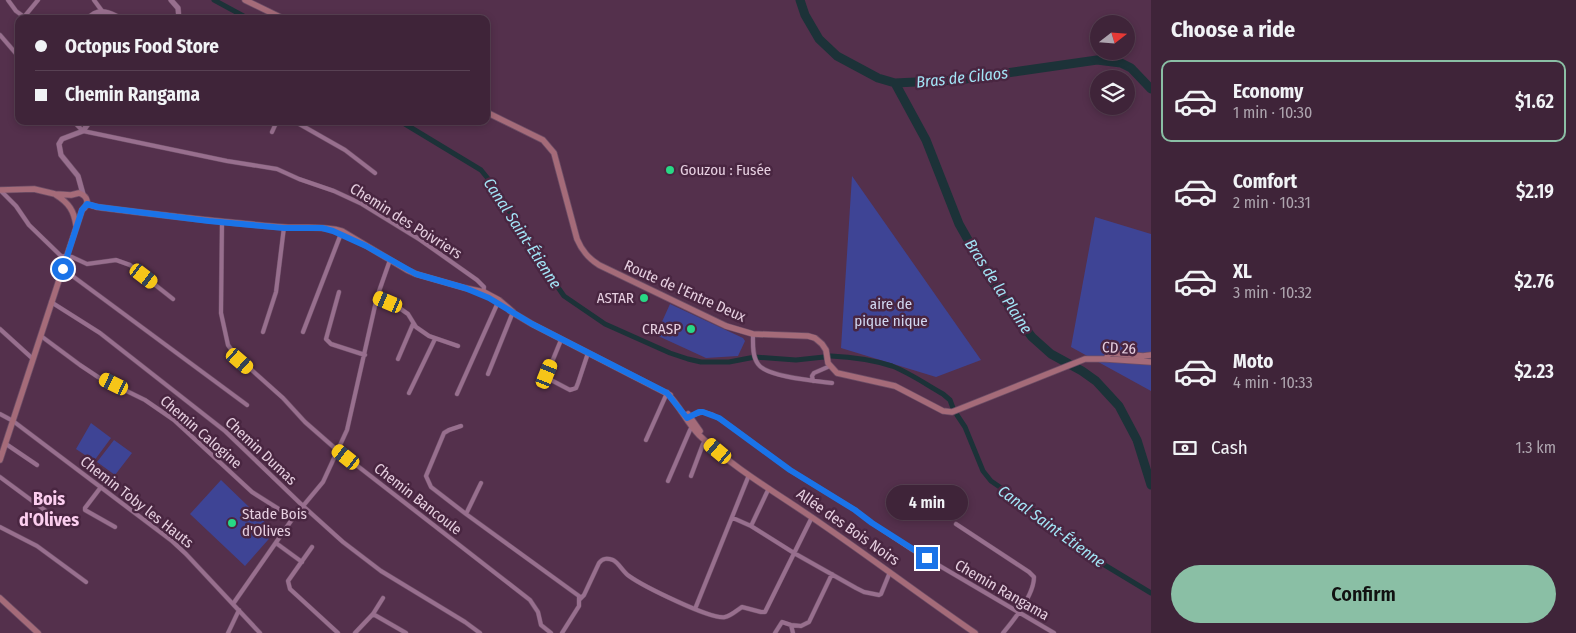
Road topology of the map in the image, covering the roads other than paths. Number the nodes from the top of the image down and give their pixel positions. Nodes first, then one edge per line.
1 (8, 0) edge
2 (38, 0) edge
3 (94, 0) edge
4 (171, 0) edge
5 (245, 0) edge
6 (102, 11) junction
7 (21, 15) edge
8 (27, 15) edge
9 (92, 15) edge
10 (112, 15) edge
11 (179, 15) edge
12 (276, 15) edge
13 (0, 35) edge
14 (15, 52) edge
15 (490, 114) edge
16 (77, 125) edge
17 (87, 125) edge
18 (275, 125) edge
19 (301, 125) edge
20 (83, 132) junction
21 (272, 132) dead end
22 (375, 173) dead end
23 (80, 181) junction
24 (0, 190) edge
25 (55, 194) junction
26 (74, 194) junction
27 (84, 194) junction
28 (69, 204) junction
29 (87, 204) junction
30 (73, 210) junction
31 (82, 210) junction
32 (222, 221) junction
33 (77, 227) junction
34 (284, 228) junction
35 (342, 232) junction
36 (67, 256) junction
37 (390, 260) junction
38 (63, 269) junction
39 (339, 292) dead end
40 (484, 294) junction
41 (377, 298) junction
42 (173, 299) dead end
43 (497, 301) junction
44 (51, 302) junction
45 (513, 312) junction
46 (413, 324) junction
47 (0, 329) edge
48 (263, 332) dead end
49 (303, 332) dead end
50 (753, 334) junction
51 (41, 336) junction
52 (435, 339) junction
53 (561, 340) junction
54 (458, 346) dead end
55 (588, 353) junction
56 (364, 355) junction
57 (1151, 355) edge
58 (33, 359) junction
59 (398, 359) dead end
60 (1106, 359) junction
61 (1151, 362) edge
62 (829, 364) junction
63 (488, 374) dead end
64 (813, 381) junction
65 (832, 383) dead end
66 (409, 393) dead end
67 (667, 393) junction
68 (458, 394) dead end
69 (247, 405) dead end
70 (0, 414) edge
71 (688, 417) junction
72 (12, 421) junction
73 (461, 426) dead end
74 (692, 428) junction
75 (646, 440) dead end
76 (706, 441) junction
77 (6, 444) junction
78 (337, 450) junction
79 (0, 460) edge
80 (37, 465) dead end
81 (749, 475) junction
82 (691, 476) dead end
83 (0, 477) edge
84 (668, 481) dead end
85 (481, 483) dead end
86 (101, 487) junction
87 (770, 488) junction
88 (303, 506) junction
89 (46, 511) dead end
90 (466, 514) junction
91 (812, 517) junction
92 (293, 518) junction
93 (733, 518) junction
94 (956, 524) dead end
95 (751, 526) junction
96 (0, 527) edge
97 (115, 527) dead end
98 (276, 543) junction
99 (312, 547) dead end
100 (794, 553) junction
101 (302, 562) junction
102 (890, 572) junction
103 (832, 574) junction
104 (86, 582) dead end
105 (0, 598) edge
106 (383, 598) dead end
107 (580, 599) junction
108 (233, 604) junction
109 (696, 609) junction
110 (239, 610) junction
111 (1020, 613) junction
112 (374, 614) junction
113 (790, 625) junction
114 (38, 633) edge
115 (228, 633) edge
116 (260, 633) edge
117 (338, 633) edge
118 (356, 633) edge
119 (406, 633) edge
120 (480, 633) edge
121 (551, 633) edge
122 (562, 633) edge
123 (775, 633) edge
124 (793, 633) edge
125 (976, 633) edge
126 (1003, 633) edge
127 (1054, 633) edge

1 - 7 street
2 - 8 street
3 - 6 street
4 - 11 street
5 - 12 main road
6 - 9 street
6 - 10 street
13 - 14 street
15 - 50 main road, Route de l'Entre Deux
16 - 20 street
17 - 20 street
18 - 21 street
19 - 22 street
20 - 23 street
20 - 40 street, Chemin des Poivriers
23 - 26 street
23 - 27 street
24 - 25 main road
24 - 36 street
25 - 26 main road
25 - 28 main road
26 - 27 main road
26 - 28 main road
27 - 29 main road
28 - 30 main road
29 - 31 main road
29 - 32 main road, Allée des Bois Noirs
30 - 31 main road
30 - 33 main road
31 - 33 main road
32 - 34 main road, Allée des Bois Noirs
32 - 78 street, Chemin Bancoule
33 - 36 main road
34 - 35 main road, Allée des Bois Noirs
34 - 48 street
35 - 37 main road, Allée des Bois Noirs
35 - 49 street
36 - 38 main road
36 - 42 street
37 - 40 main road, Allée des Bois Noirs
37 - 41 street
38 - 44 main road
38 - 69 street
39 - 56 street
40 - 43 main road, Allée des Bois Noirs
41 - 46 street
41 - 56 street
43 - 45 main road, Allée des Bois Noirs
43 - 68 street
44 - 51 main road
44 - 88 street, Chemin Dumas
45 - 53 main road, Allée des Bois Noirs
45 - 63 street
46 - 52 street
46 - 59 street
47 - 58 street
50 - 62 main road, Route de l'Entre Deux
50 - 64 street
51 - 58 main road
51 - 92 street, Chemin Calogine
52 - 54 street
52 - 66 street
53 - 55 main road, Allée des Bois Noirs
53 - 55 street
55 - 67 main road, Allée des Bois Noirs
56 - 78 street
57 - 60 main road
58 - 72 main road
60 - 61 main road, CD 26
60 - 62 main road, CD 26
62 - 64 street
64 - 65 street
67 - 71 main road, Allée des Bois Noirs
67 - 75 street
70 - 72 street, Chemin Toby les Hauts
71 - 74 main road, Allée des Bois Noirs
71 - 76 main road, Allée des Bois Noirs
71 - 111 street, Chemin Rangama
72 - 77 main road
72 - 86 street, Chemin Toby les Hauts
73 - 90 street
74 - 76 main road, Allée des Bois Noirs
74 - 84 street
76 - 81 main road, Allée des Bois Noirs
76 - 82 street
77 - 79 main road
77 - 80 street
78 - 88 street
78 - 121 street, Chemin Bancoule
81 - 87 main road, Allée des Bois Noirs
81 - 93 street
83 - 89 street
85 - 90 street
86 - 97 street
86 - 108 street, Chemin Toby les Hauts
87 - 91 main road, Allée des Bois Noirs
87 - 95 street
88 - 92 street
88 - 120 street, Chemin Dumas
90 - 107 street
91 - 100 street
91 - 102 main road, Allée des Bois Noirs
92 - 98 street
93 - 95 street
93 - 109 street
94 - 111 street
95 - 100 street
96 - 104 street
98 - 101 street
98 - 108 street
99 - 101 street
100 - 103 street
100 - 109 street
101 - 117 street
102 - 103 street
102 - 125 main road, Allée des Bois Noirs
103 - 113 street
105 - 114 main road
106 - 112 street
107 - 109 street
107 - 122 street
108 - 110 street, Chemin Toby les Hauts
110 - 115 street
110 - 116 street, Chemin Toby les Hauts
111 - 126 street
111 - 127 street, Chemin Rangama
112 - 118 street
112 - 119 street
113 - 123 street
113 - 124 street

